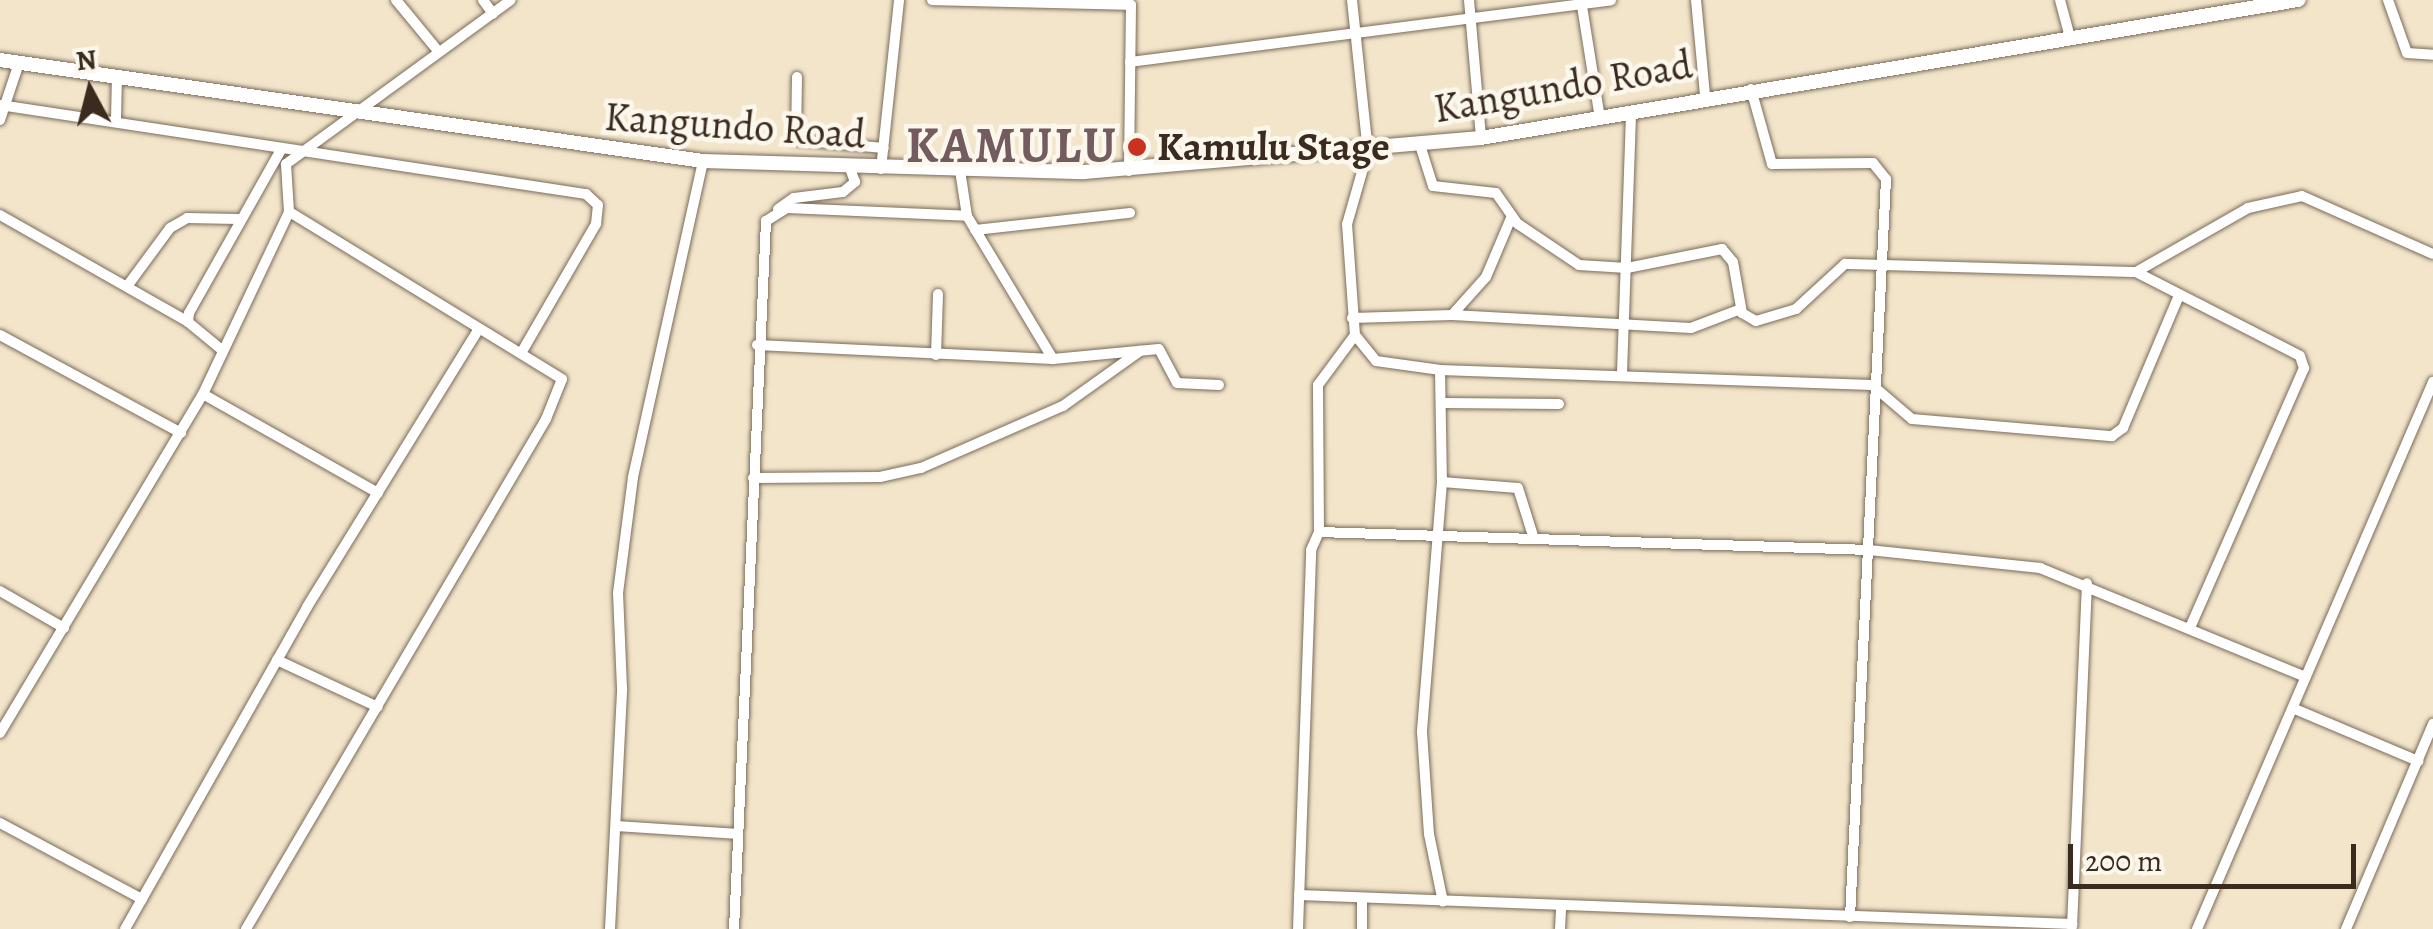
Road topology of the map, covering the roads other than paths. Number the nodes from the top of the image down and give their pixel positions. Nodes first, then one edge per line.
1 (396, 0) edge
2 (483, 0) edge
3 (510, 0) edge
4 (899, 0) edge
5 (932, 0) edge
6 (1352, 0) edge
7 (1469, 0) edge
8 (1611, 0) edge
9 (1696, 0) edge
10 (2060, 0) edge
11 (2298, 0) edge
12 (2388, 0) edge
13 (1581, 2) edge
14 (1130, 3) edge
15 (492, 14) junction
16 (1472, 22) junction
17 (1356, 32) junction
18 (2070, 37) junction
19 (438, 52) junction
20 (2433, 55) edge
21 (0, 60) edge
22 (1130, 62) junction
23 (19, 63) junction
24 (117, 76) junction
25 (798, 77) dead end
26 (1750, 88) junction
27 (1705, 95) junction
28 (4, 106) edge
29 (351, 112) junction
30 (1631, 115) junction
31 (116, 118) junction
32 (1600, 119) junction
33 (0, 120) edge
34 (1482, 138) junction
35 (1420, 145) junction
36 (282, 148) junction
37 (884, 148) junction
38 (297, 150) junction
39 (1368, 151) junction
40 (703, 161) junction
41 (850, 168) junction
42 (881, 170) junction
43 (960, 170) junction
44 (1129, 171) junction
45 (777, 210) junction
46 (289, 212) junction
47 (1130, 213) dead end
48 (0, 216) edge
49 (967, 216) junction
50 (1512, 218) junction
51 (238, 219) junction
52 (976, 230) junction
53 (2433, 254) edge
54 (1882, 262) junction
55 (1627, 268) junction
56 (2136, 272) junction
57 (128, 285) junction
58 (938, 294) dead end
59 (2178, 298) junction
60 (1741, 309) junction
61 (1452, 315) junction
62 (1352, 318) junction
63 (188, 322) junction
64 (1624, 325) junction
65 (479, 329) junction
66 (0, 335) edge
67 (1355, 335) junction
68 (757, 345) junction
69 (222, 350) junction
70 (523, 350) junction
71 (1140, 350) junction
72 (936, 355) junction
73 (1053, 360) junction
74 (1440, 370) junction
75 (1622, 373) junction
76 (2433, 382) edge
77 (1219, 385) dead end
78 (1872, 386) junction
79 (203, 394) junction
80 (1442, 403) junction
81 (2429, 403) edge
82 (1560, 404) dead end
83 (180, 433) junction
84 (753, 478) junction
85 (1442, 482) junction
86 (378, 493) junction
87 (1319, 532) junction
88 (1438, 536) junction
89 (1534, 539) junction
90 (1869, 550) junction
91 (2087, 583) junction
92 (0, 591) edge
93 (2191, 626) junction
94 (64, 628) junction
95 (277, 660) junction
96 (2306, 678) junction
97 (378, 707) junction
98 (2295, 709) junction
99 (2433, 724) edge
100 (0, 733) edge
101 (2418, 761) junction
102 (0, 823) edge
103 (617, 826) junction
104 (738, 834) junction
105 (1299, 895) junction
106 (1362, 898) junction
107 (142, 899) junction
108 (1443, 902) junction
109 (1561, 908) junction
110 (1850, 917) junction
111 (1963, 925) edge
112 (2072, 926) edge
113 (126, 929) edge
114 (246, 929) edge
115 (610, 929) edge
116 (734, 929) edge
117 (1298, 929) edge
118 (1362, 929) edge
119 (1560, 929) edge
120 (2198, 929) edge
121 (2346, 929) edge

1 - 19 street
2 - 15 street
3 - 15 street
4 - 37 street
5 - 14 street
6 - 17 street
7 - 16 street
8 - 13 street
9 - 27 street
10 - 18 street
11 - 18 highway, Kangundo Road
12 - 20 street
13 - 16 street
13 - 32 street
14 - 22 street
15 - 19 street
16 - 17 street
16 - 34 street
17 - 22 street
17 - 39 street
18 - 26 highway, Kangundo Road
19 - 29 street
21 - 23 highway, Kangundo Road
22 - 44 street
23 - 24 highway, Kangundo Road
23 - 28 street
24 - 29 highway, Kangundo Road
24 - 31 street
25 - 37 street
26 - 27 highway, Kangundo Road
26 - 54 street
27 - 30 highway, Kangundo Road
28 - 31 street
28 - 33 street
29 - 38 street
29 - 40 highway, Kangundo Road
30 - 32 highway, Kangundo Road
30 - 55 street
31 - 36 street
32 - 34 highway, Kangundo Road
34 - 35 highway, Kangundo Road
35 - 39 highway, Kangundo Road
35 - 50 street
36 - 38 street
36 - 51 street
37 - 42 street
38 - 46 street
38 - 70 street
39 - 44 highway, Kangundo Road
39 - 62 street
40 - 41 highway, Kangundo Road
40 - 103 street
41 - 42 highway, Kangundo Road
41 - 45 street
42 - 43 highway, Kangundo Road
43 - 44 highway, Kangundo Road
43 - 49 street
45 - 49 street
45 - 68 street
46 - 65 street
46 - 69 street
47 - 52 street
48 - 57 street
49 - 52 street
50 - 55 street
50 - 61 street
51 - 57 street
51 - 63 street
52 - 73 street
53 - 56 street
54 - 56 street
54 - 60 street
54 - 78 street
55 - 60 street
55 - 64 street
56 - 59 street
57 - 63 street
58 - 72 street
59 - 78 street
59 - 93 street
60 - 64 street
61 - 62 street
61 - 64 street
62 - 67 street
63 - 69 street
64 - 75 street
65 - 70 street
65 - 86 street
66 - 83 street
67 - 74 street
67 - 87 street
68 - 72 street
68 - 84 street
69 - 79 street
70 - 97 street
71 - 73 street
71 - 77 street
71 - 84 street
72 - 73 street
74 - 75 street
74 - 80 street
75 - 78 street
76 - 81 street
78 - 90 street
79 - 83 street
79 - 86 street
80 - 82 street
80 - 85 street
81 - 96 street
83 - 94 street
84 - 104 street
85 - 88 street
85 - 89 street
86 - 95 street
87 - 88 street
87 - 105 street
88 - 89 street
88 - 108 street
89 - 90 street
90 - 91 street
90 - 110 street
91 - 93 street
91 - 112 street
92 - 94 street
93 - 96 street
94 - 100 street
95 - 97 street
95 - 107 street
96 - 98 street
97 - 114 street
98 - 101 street
98 - 120 street
99 - 101 street
101 - 121 street
102 - 107 street
103 - 104 street
103 - 115 street
104 - 116 street
105 - 106 street
105 - 117 street
106 - 108 street
106 - 118 street
107 - 113 street
108 - 109 street
109 - 110 street
109 - 119 street
110 - 111 street
111 - 112 street

